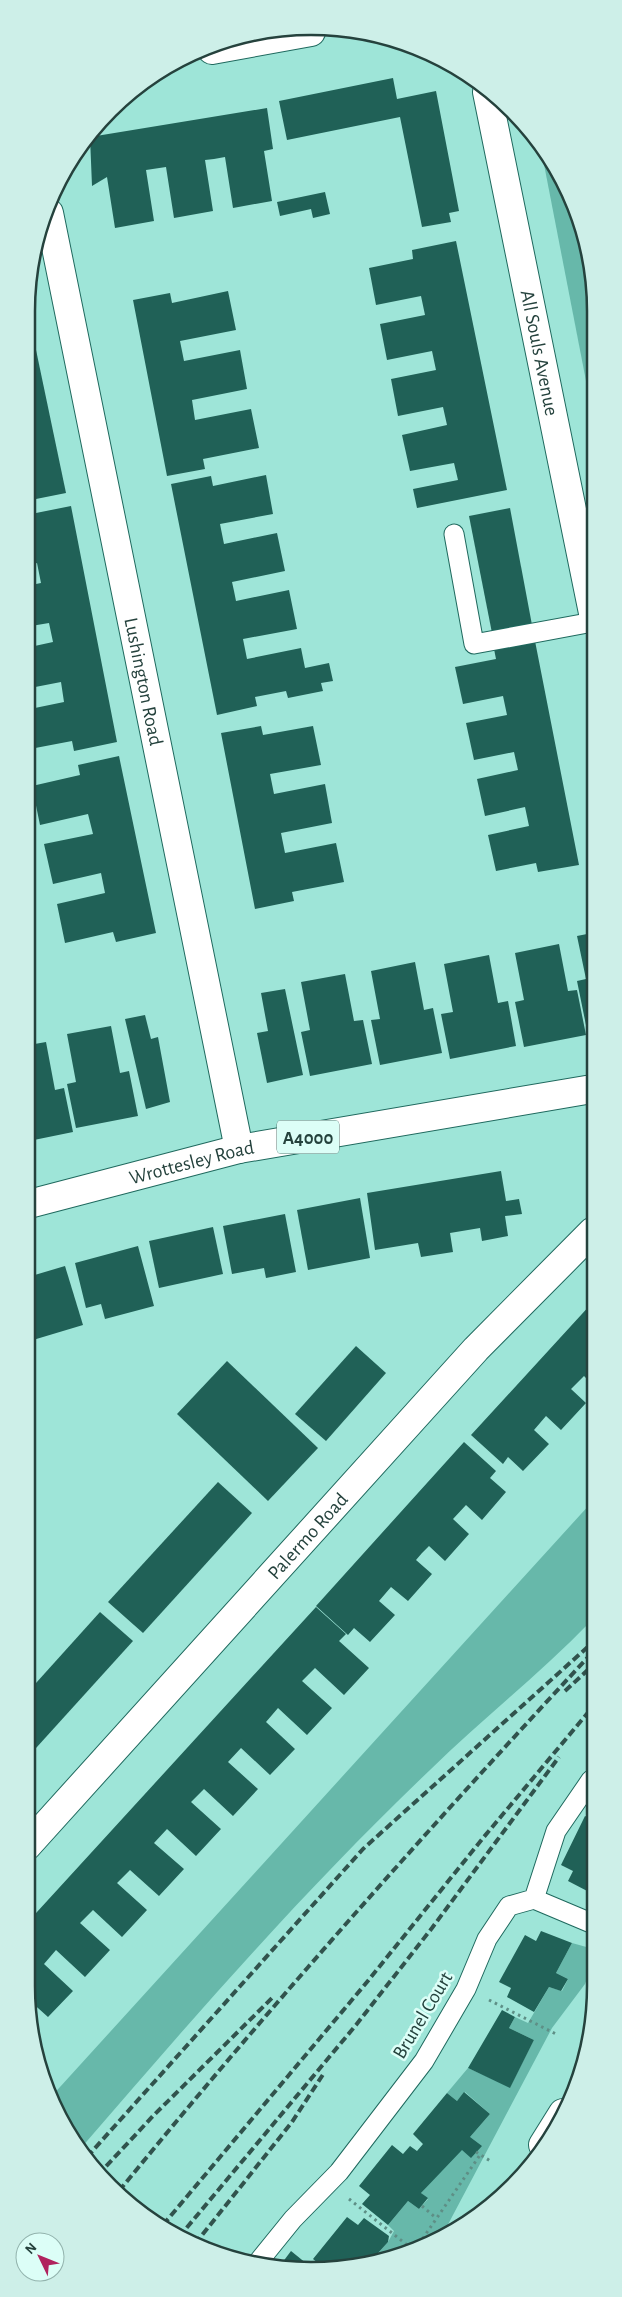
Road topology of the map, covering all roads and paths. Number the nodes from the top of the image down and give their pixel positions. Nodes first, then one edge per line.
1 (287, 36) edge
2 (234, 46) edge
3 (489, 99) edge
4 (51, 221) edge
5 (454, 534) dead end
6 (587, 584) edge
7 (587, 623) edge
8 (587, 1090) edge
9 (239, 1149) junction
10 (35, 1202) edge
11 (587, 1236) edge
12 (587, 1786) edge
13 (35, 1837) edge
14 (534, 1899) junction
15 (587, 1922) edge
16 (466, 1989) junction
17 (556, 2034) dead end
18 (476, 2152) dead end
19 (480, 2155) junction
20 (492, 2162) dead end
21 (329, 2183) junction
22 (422, 2206) dead end
23 (437, 2218) junction
24 (423, 2238) edge
25 (407, 2245) edge
26 (262, 2258) edge

1 - 2 street
3 - 6 street, All Souls Avenue
4 - 9 street, Lushington Road
5 - 7 lane
8 - 9 street, Wrottesley Road / A4000
9 - 10 street, Wrottesley Road / A4000
11 - 13 street, Palermo Road
12 - 14 lane
14 - 15 lane
14 - 16 lane, Brunel Court
16 - 17 path
16 - 21 lane, Brunel Court
18 - 19 path
19 - 20 path
19 - 23 path
21 - 25 path
21 - 26 lane, Brunel Court
22 - 23 path
23 - 24 path

